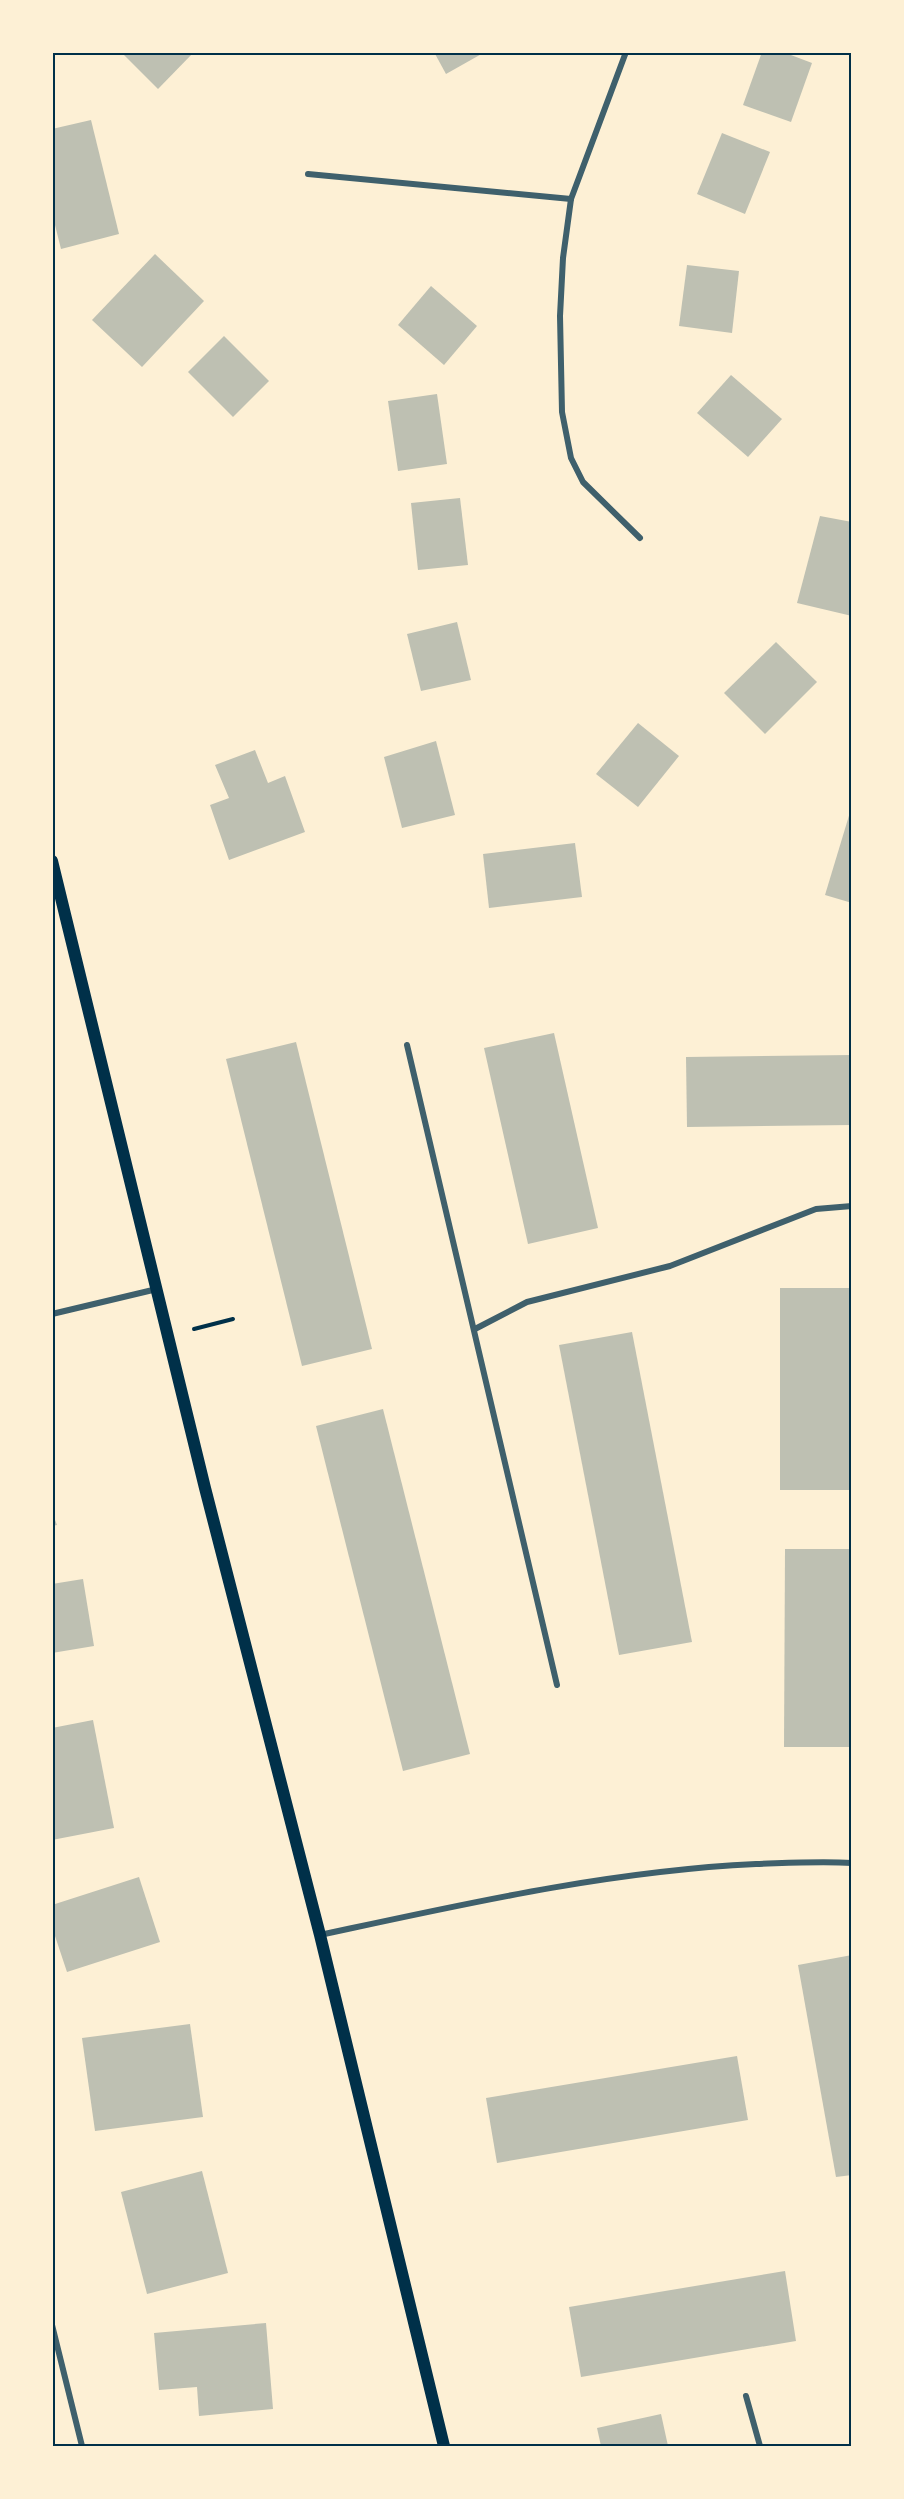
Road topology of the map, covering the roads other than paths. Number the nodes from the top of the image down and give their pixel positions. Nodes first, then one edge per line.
1 (626, 52) edge
2 (308, 174) dead end
3 (572, 199) junction
4 (640, 538) dead end
5 (52, 861) edge
6 (407, 1045) dead end
7 (852, 1206) edge
8 (158, 1289) junction
9 (52, 1314) edge
10 (475, 1329) junction
11 (557, 1685) dead end
12 (852, 1863) edge
13 (320, 1935) junction
14 (52, 2325) edge
15 (746, 2396) dead end
16 (82, 2446) edge
17 (444, 2446) edge
18 (760, 2446) edge

1 - 3 street
2 - 3 street
3 - 4 street
5 - 8 main road
6 - 10 street
7 - 10 street
8 - 9 street
8 - 13 main road
10 - 11 street
12 - 13 street
13 - 17 main road
14 - 16 street
15 - 18 street

